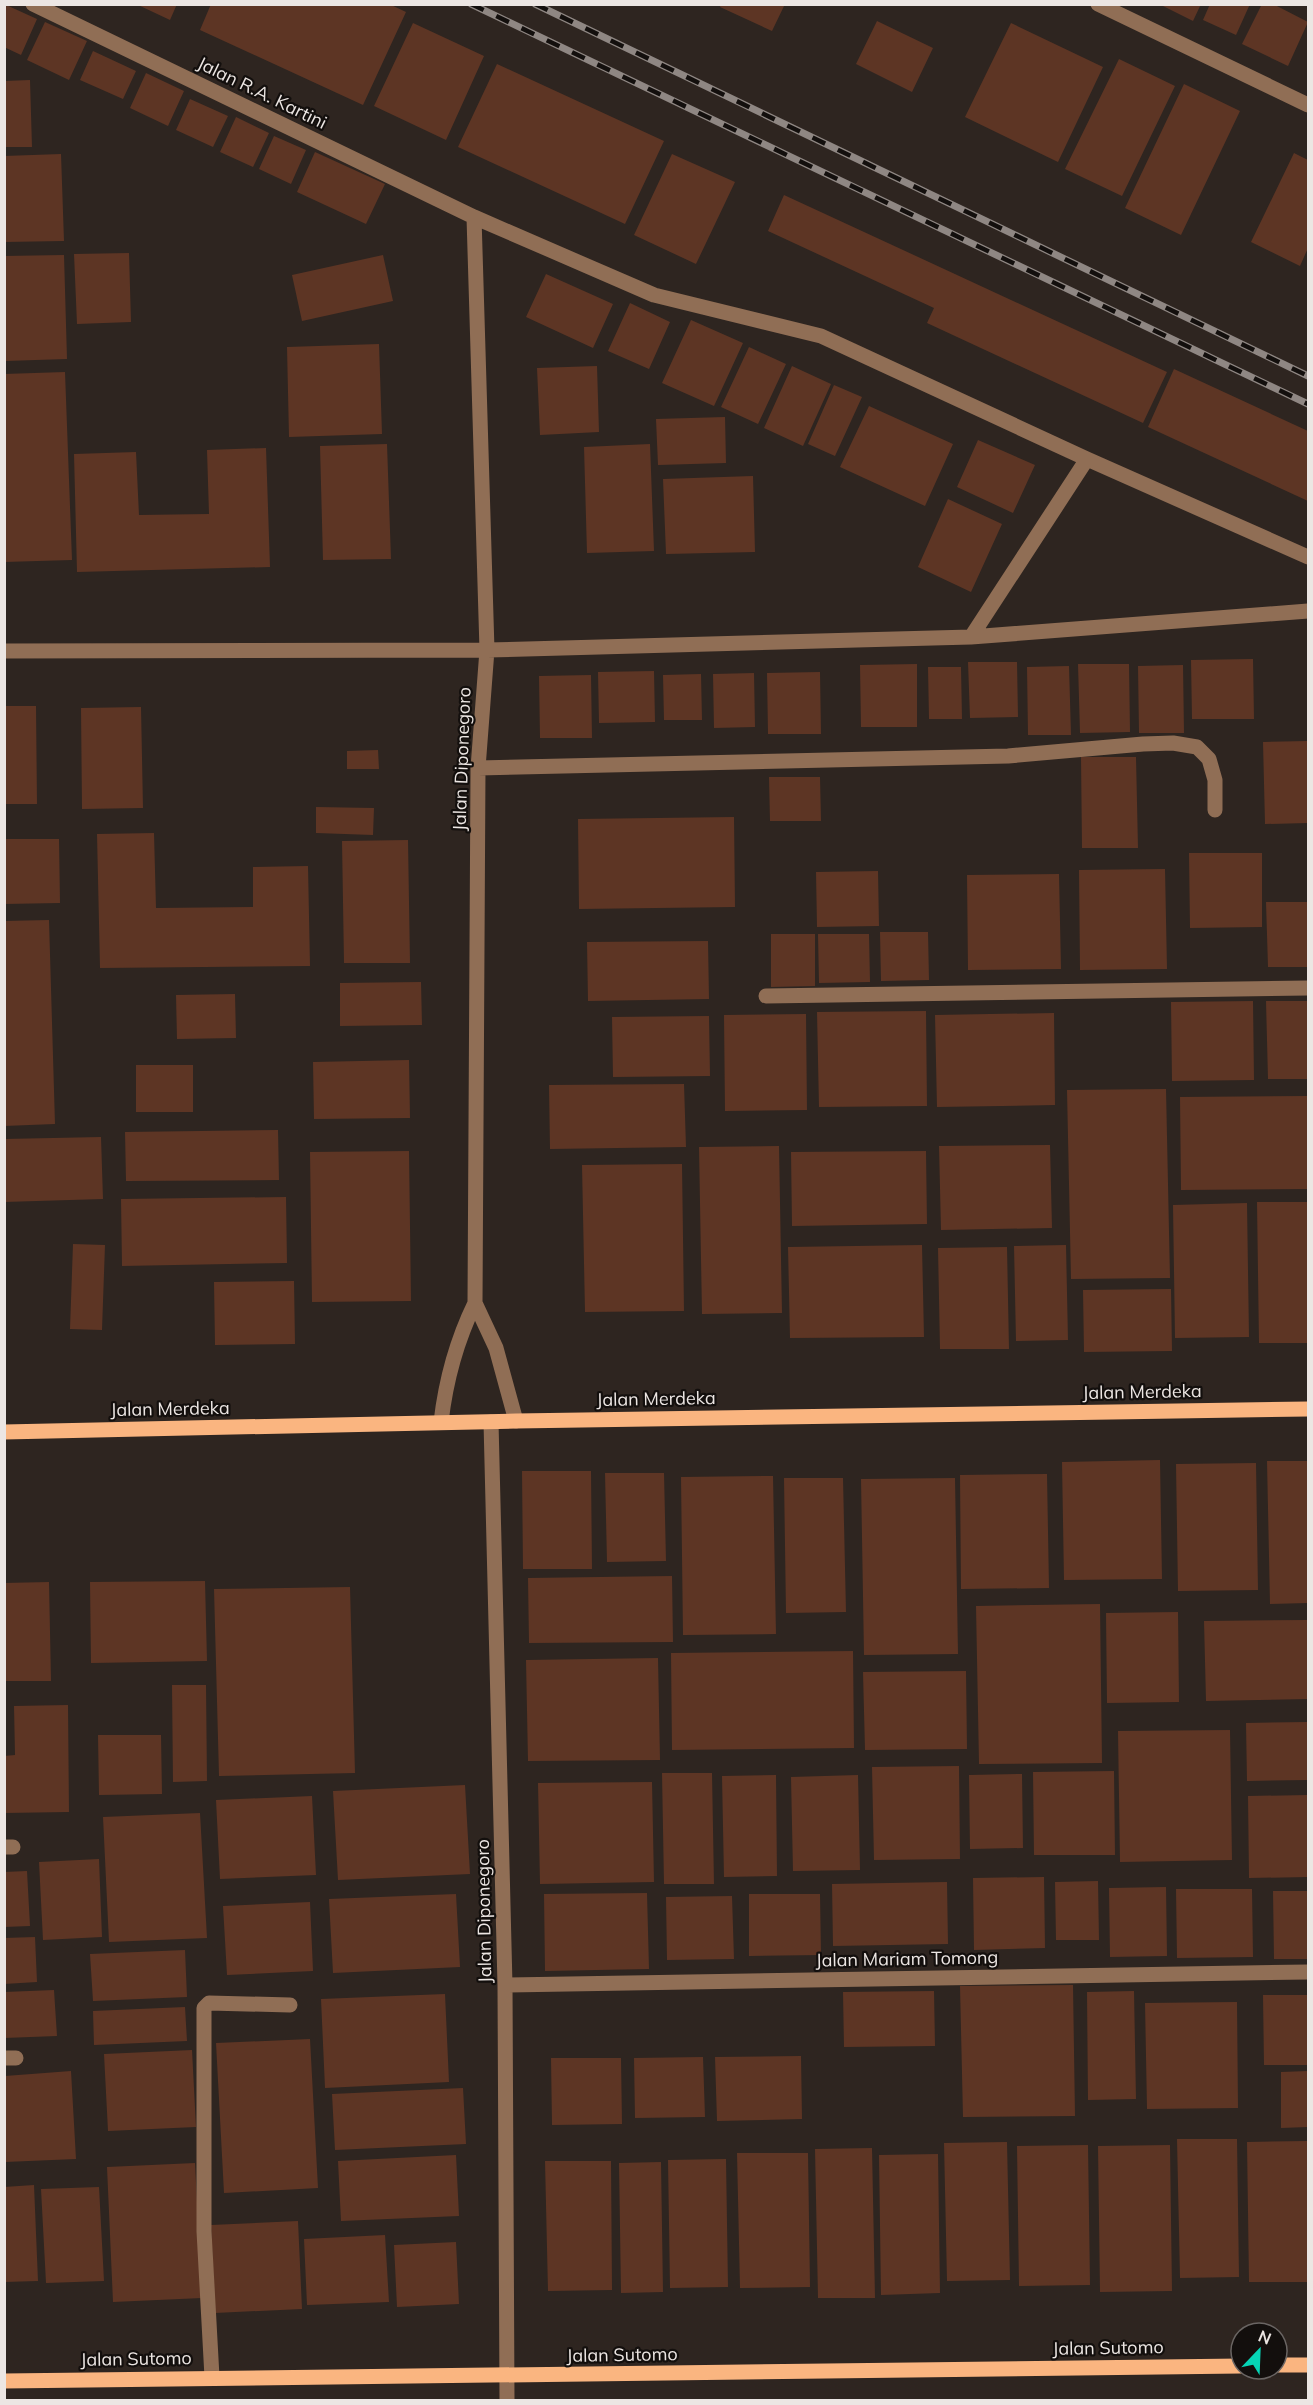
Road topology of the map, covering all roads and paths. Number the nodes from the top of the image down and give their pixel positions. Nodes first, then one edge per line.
1 (33, 4) edge
2 (1098, 4) edge
3 (1308, 105) edge
4 (474, 217) junction
5 (1087, 459) junction
6 (1308, 557) edge
7 (1308, 611) edge
8 (971, 637) junction
9 (486, 650) junction
10 (4, 651) edge
11 (478, 768) junction
12 (1215, 810) dead end
13 (1308, 988) edge
14 (766, 996) dead end
15 (476, 1303) junction
16 (1308, 1409) edge
17 (516, 1421) junction
18 (441, 1422) junction
19 (491, 1422) junction
20 (4, 1432) edge
21 (1308, 1972) edge
22 (506, 1985) junction
23 (290, 2005) dead end
24 (1289, 2365) edge
25 (1308, 2365) edge
26 (1229, 2366) edge
27 (506, 2376) junction
28 (212, 2377) junction
29 (4, 2381) edge
30 (507, 2400) edge

1 - 4 street, Jalan R.A. Kartini
2 - 3 street
4 - 5 street, Jalan R.A. Kartini
4 - 9 street, Jalan Diponegoro
5 - 6 street, Jalan R.A. Kartini
5 - 8 street
7 - 8 street
8 - 9 street
9 - 10 street
9 - 11 street, Jalan Diponegoro
11 - 12 street
11 - 15 street, Jalan Diponegoro
13 - 14 street
15 - 17 street, Jalan Diponegoro
15 - 18 street, Jalan Diponegoro
16 - 17 main road, Jalan Merdeka
17 - 19 main road, Jalan Merdeka
18 - 19 main road, Jalan Merdeka
18 - 20 main road, Jalan Merdeka
19 - 22 street, Jalan Diponegoro
21 - 22 street, Jalan Mariam Tomong
22 - 27 street, Jalan Diponegoro
23 - 28 street
24 - 25 main road
26 - 27 main road, Jalan Sutomo
27 - 28 main road, Jalan Sutomo
27 - 30 street, Jalan Diponegoro
28 - 29 main road, Jalan Sutomo

